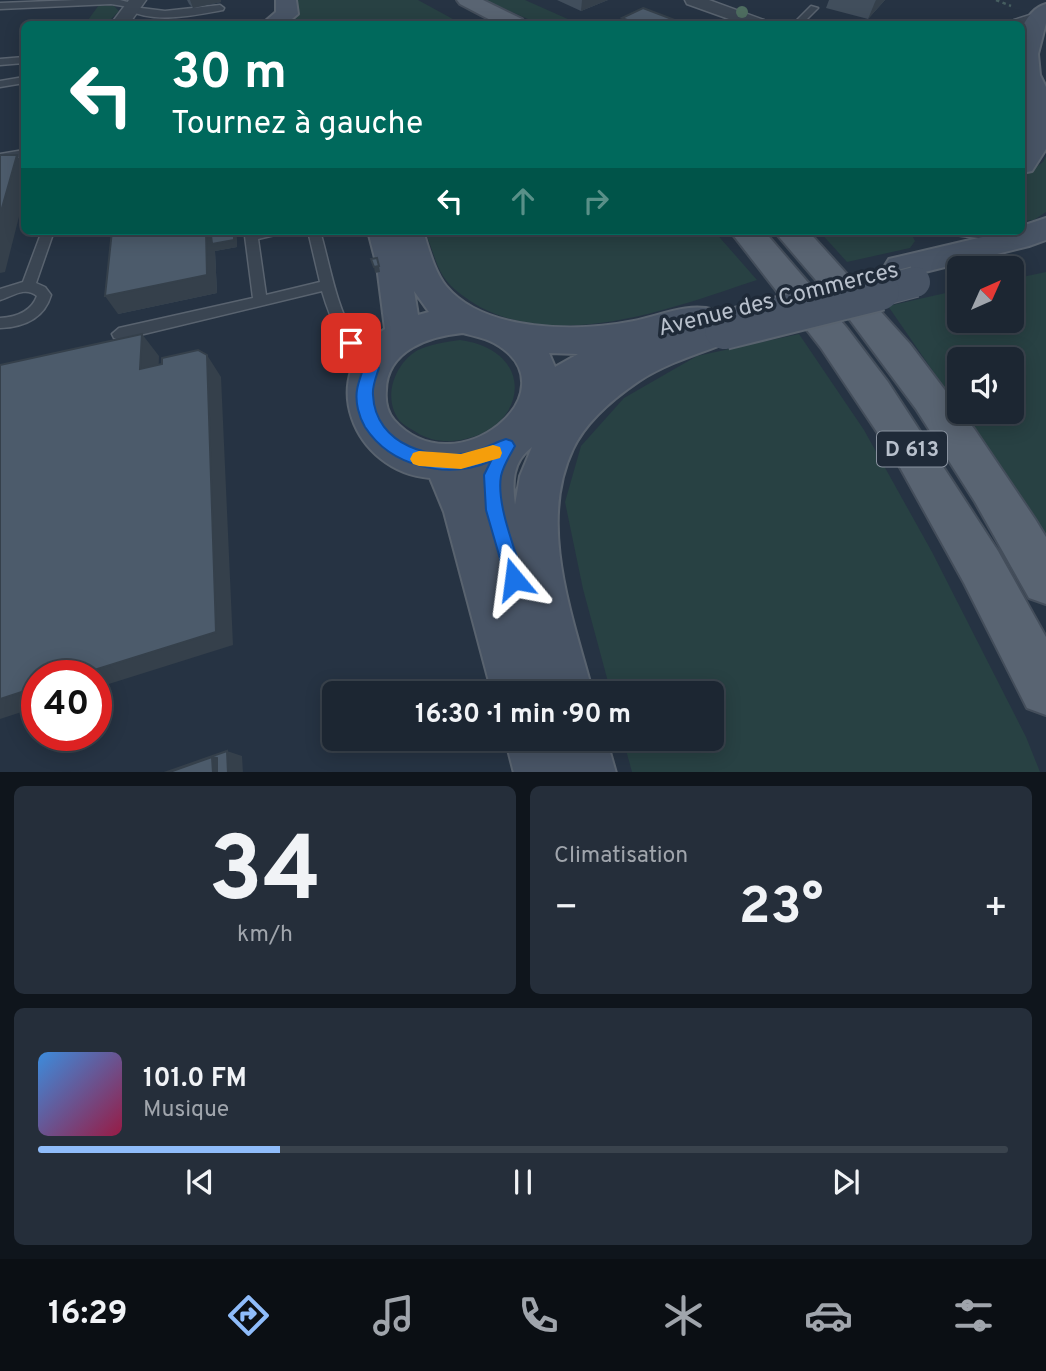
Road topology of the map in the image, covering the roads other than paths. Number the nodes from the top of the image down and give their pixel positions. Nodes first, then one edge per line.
1 (286, 0) edge
2 (693, 0) edge
3 (458, 3) edge
4 (0, 6) edge
5 (220, 8) dead end
6 (814, 9) dead end
7 (129, 14) edge
8 (1034, 17) edge
9 (276, 21) edge
10 (480, 21) edge
11 (506, 21) edge
12 (750, 21) edge
13 (800, 21) edge
14 (21, 60) edge
15 (0, 62) edge
16 (21, 80) edge
17 (0, 84) edge
18 (1032, 84) edge
19 (21, 154) edge
20 (0, 157) edge
21 (1025, 161) edge
22 (1032, 234) edge
23 (47, 235) edge
24 (256, 235) edge
25 (315, 235) edge
26 (382, 235) edge
27 (408, 235) edge
28 (750, 235) edge
29 (793, 235) edge
30 (1046, 255) edge
31 (1024, 259) edge
32 (947, 273) edge
33 (908, 275) junction
34 (329, 285) junction
35 (28, 287) junction
36 (1, 294) edge
37 (260, 300) junction
38 (464, 320) junction
39 (0, 323) edge
40 (719, 323) junction
41 (507, 332) junction
42 (119, 334) dead end
43 (404, 335) junction
44 (371, 368) junction
45 (538, 408) junction
46 (506, 446) junction
47 (445, 463) junction
48 (1032, 546) edge
49 (1046, 581) edge
50 (515, 681) edge
51 (554, 681) edge
52 (565, 681) edge
53 (1046, 689) edge
54 (535, 751) edge
55 (582, 751) edge
56 (541, 772) edge
57 (588, 772) edge

1 - 9 street
2 - 12 street
3 - 10 main road
3 - 11 main road
4 - 7 lane
5 - 7 lane
6 - 13 lane
8 - 18 street
14 - 15 lane
16 - 17 lane
18 - 21 street
19 - 20 lane
22 - 33 street, Avenue des Commerces
23 - 35 lane
24 - 37 lane
25 - 34 lane
26 - 43 street
27 - 38 street
28 - 53 main road, D 613
29 - 48 main road, D 613
30 - 31 street
32 - 33 street, Avenue des Commerces
33 - 40 street, Avenue des Commerces, bridge
34 - 37 lane
34 - 44 lane
35 - 36 lane
35 - 39 lane
37 - 42 lane
38 - 41 street
38 - 43 street
40 - 41 street, Avenue des Commerces
40 - 45 street, Avenue des Commerces
40 - 52 street
41 - 45 street
43 - 44 street
44 - 47 street
45 - 46 street
46 - 47 street
46 - 51 street
47 - 50 street
48 - 49 main road, D 613
54 - 56 street
55 - 57 street

